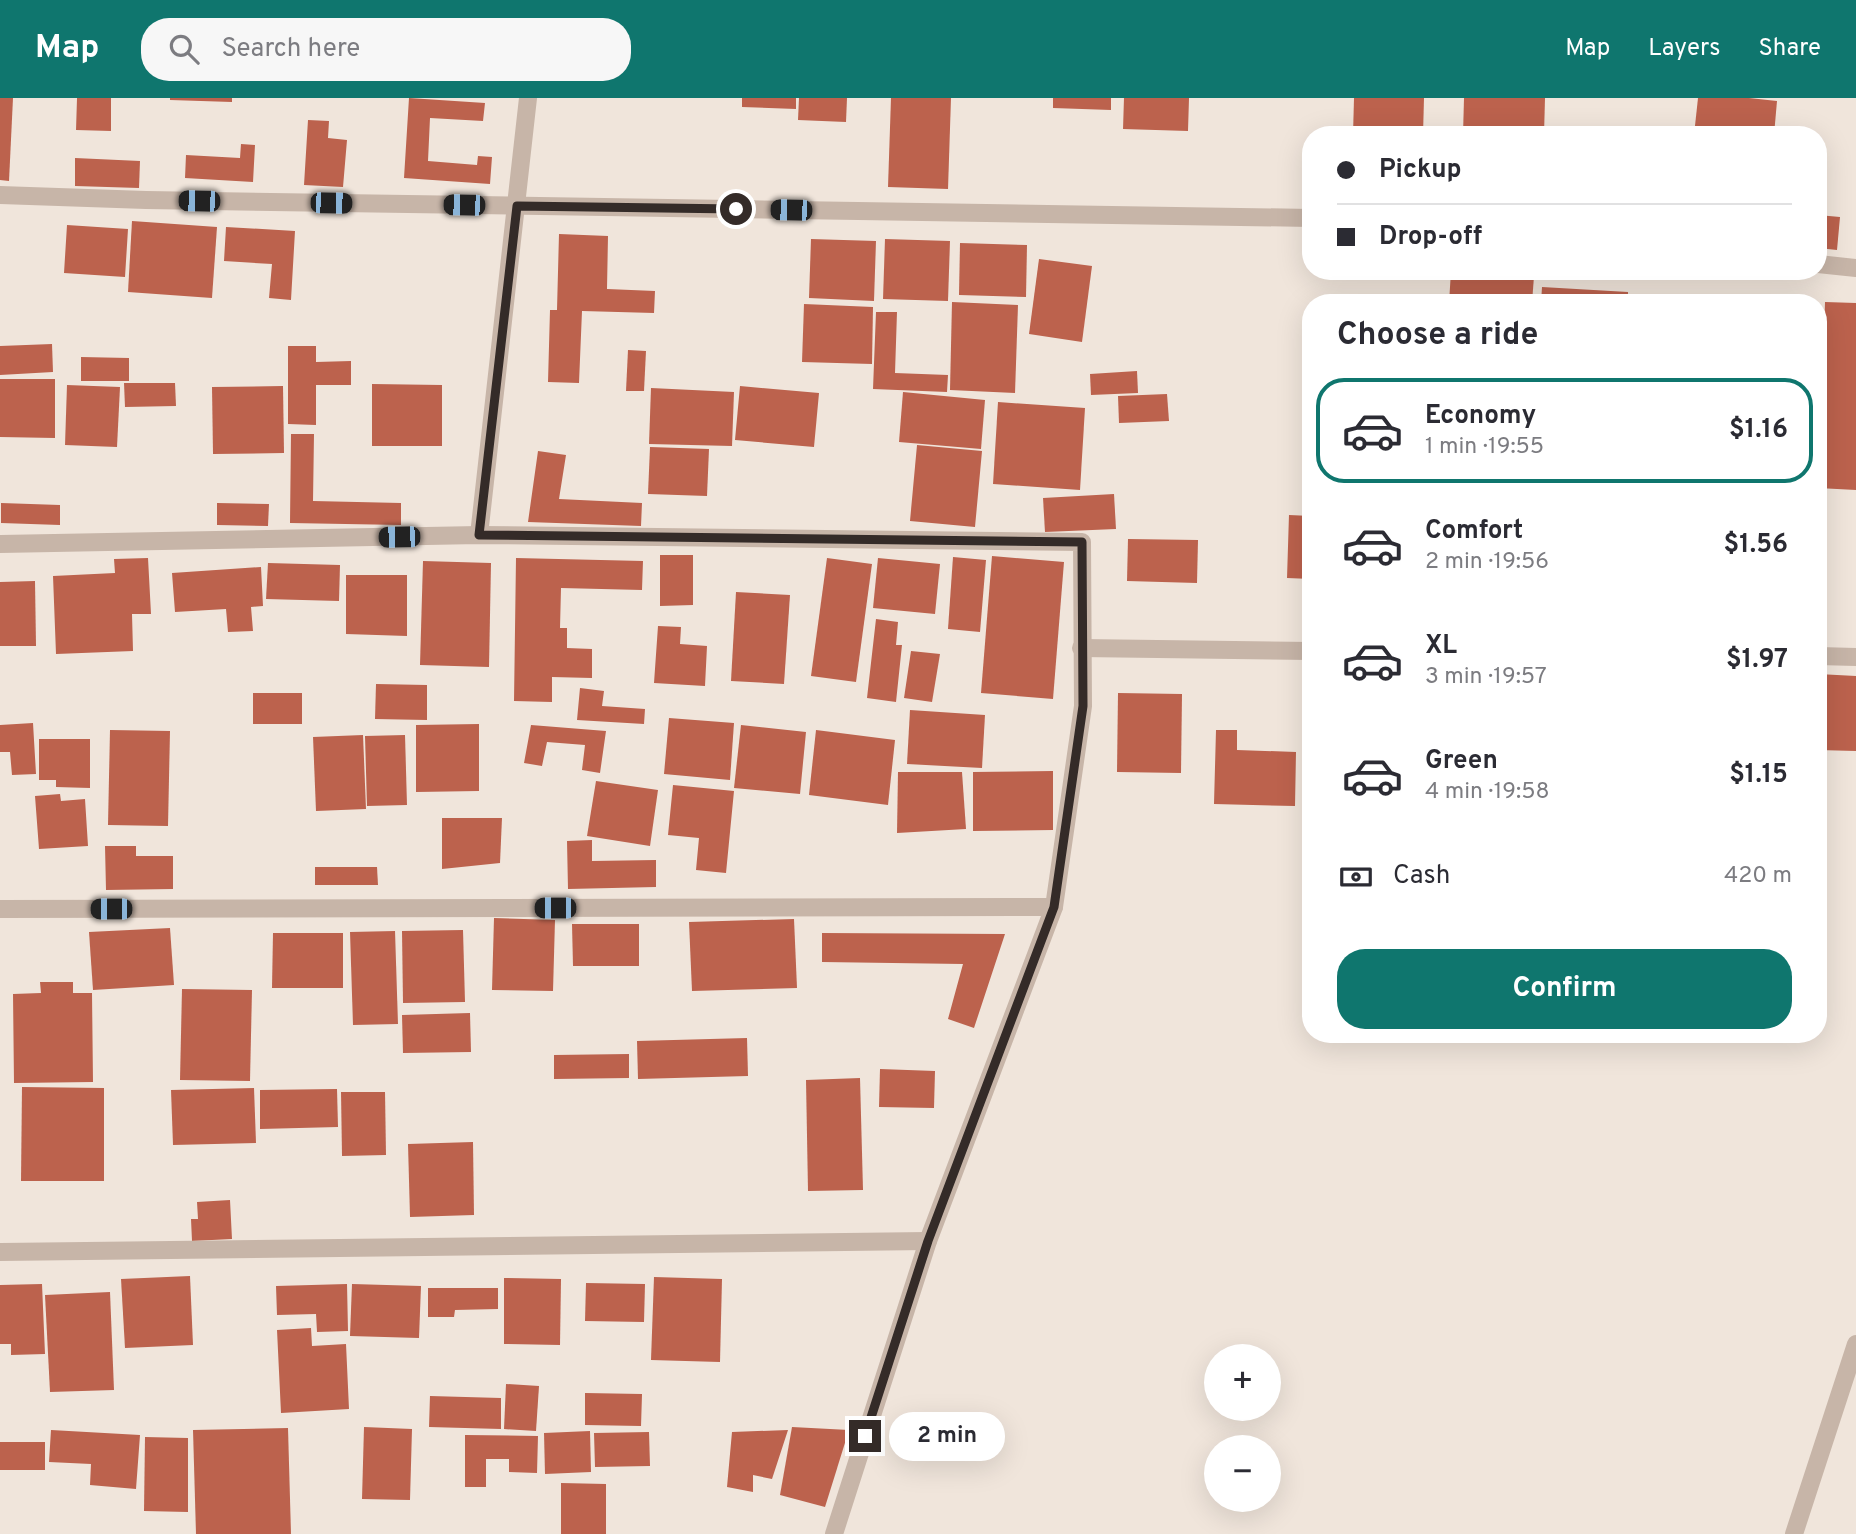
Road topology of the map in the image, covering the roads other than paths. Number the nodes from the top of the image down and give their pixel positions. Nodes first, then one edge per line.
1 (528, 98) edge
2 (0, 195) edge
3 (517, 206) junction
4 (1302, 218) edge
5 (1827, 265) edge
6 (1856, 268) edge
7 (479, 535) junction
8 (0, 544) edge
9 (1081, 648) junction
10 (1302, 651) edge
11 (1827, 656) edge
12 (1856, 657) edge
13 (1054, 907) junction
14 (0, 909) edge
15 (928, 1241) junction
16 (0, 1252) edge
17 (1856, 1344) edge
18 (834, 1534) edge
19 (1794, 1534) edge

1 - 3 street
2 - 3 street
3 - 4 street
3 - 7 street
5 - 6 street
7 - 8 street
7 - 9 street
9 - 10 street
9 - 13 street
11 - 12 street
13 - 14 street
13 - 15 street
15 - 16 street
15 - 18 street
17 - 19 street

